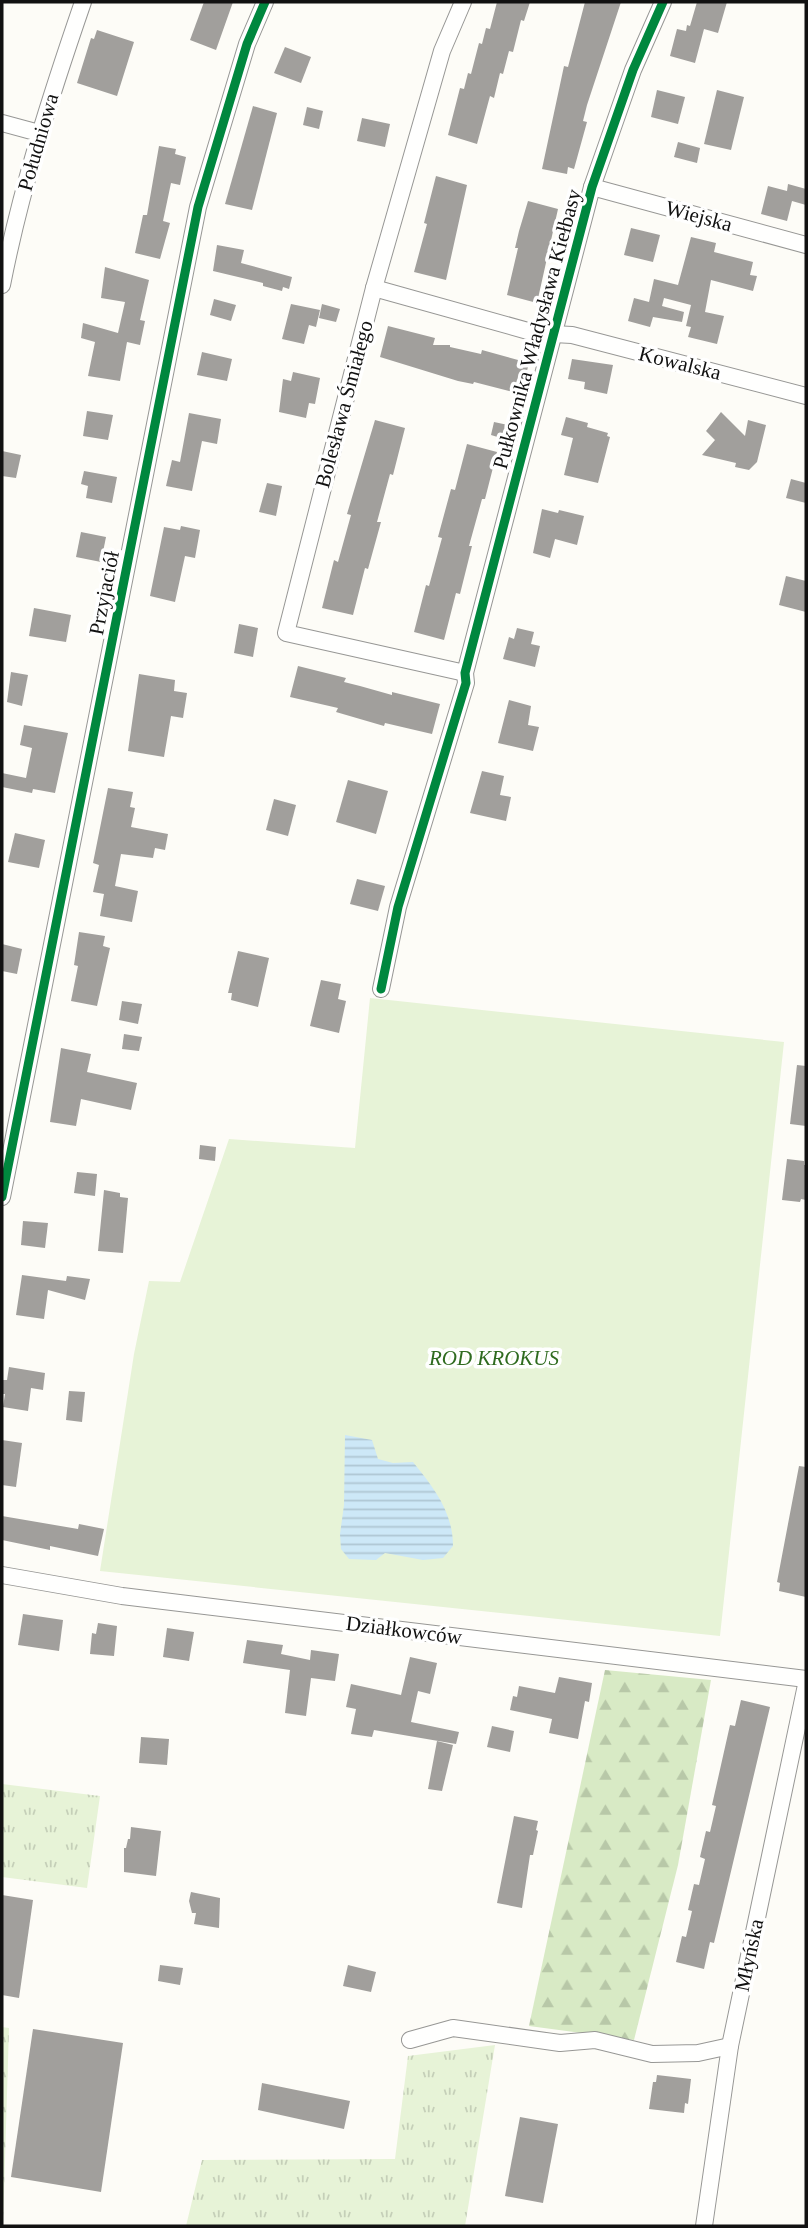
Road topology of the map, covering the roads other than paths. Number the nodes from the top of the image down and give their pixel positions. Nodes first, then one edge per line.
1 (83, 2) edge
2 (265, 2) edge
3 (463, 2) edge
4 (663, 2) edge
5 (2, 123) edge
6 (39, 133) junction
7 (592, 187) junction
8 (806, 245) edge
9 (2, 285) edge
10 (374, 288) junction
11 (553, 334) junction
12 (806, 396) edge
13 (465, 673) junction
14 (381, 989) dead end
15 (2, 1197) edge
16 (2, 1575) edge
17 (806, 1679) edge
18 (806, 1685) edge
19 (410, 2040) dead end
20 (730, 2046) junction
21 (704, 2226) edge

1 - 6 street, Południowa
2 - 15 street, Przyjaciół
3 - 10 street, Bolesława Śmiałego
4 - 7 street, Pułkownika Władysława Kiełbasy
5 - 6 street
6 - 9 street, Południowa
7 - 8 street, Wiejska
7 - 11 street, Pułkownika Władysława Kiełbasy
10 - 11 street, Pułkownika Władysława Kiełbasy
10 - 13 street, Bolesława Śmiałego
11 - 12 street, Kowalska
11 - 13 street, Pułkownika Władysława Kiełbasy
13 - 14 street, Pułkownika Władysława Kiełbasy
16 - 17 street, Działkowców
18 - 20 street, Młyńska
19 - 20 street
20 - 21 street, Młyńska

